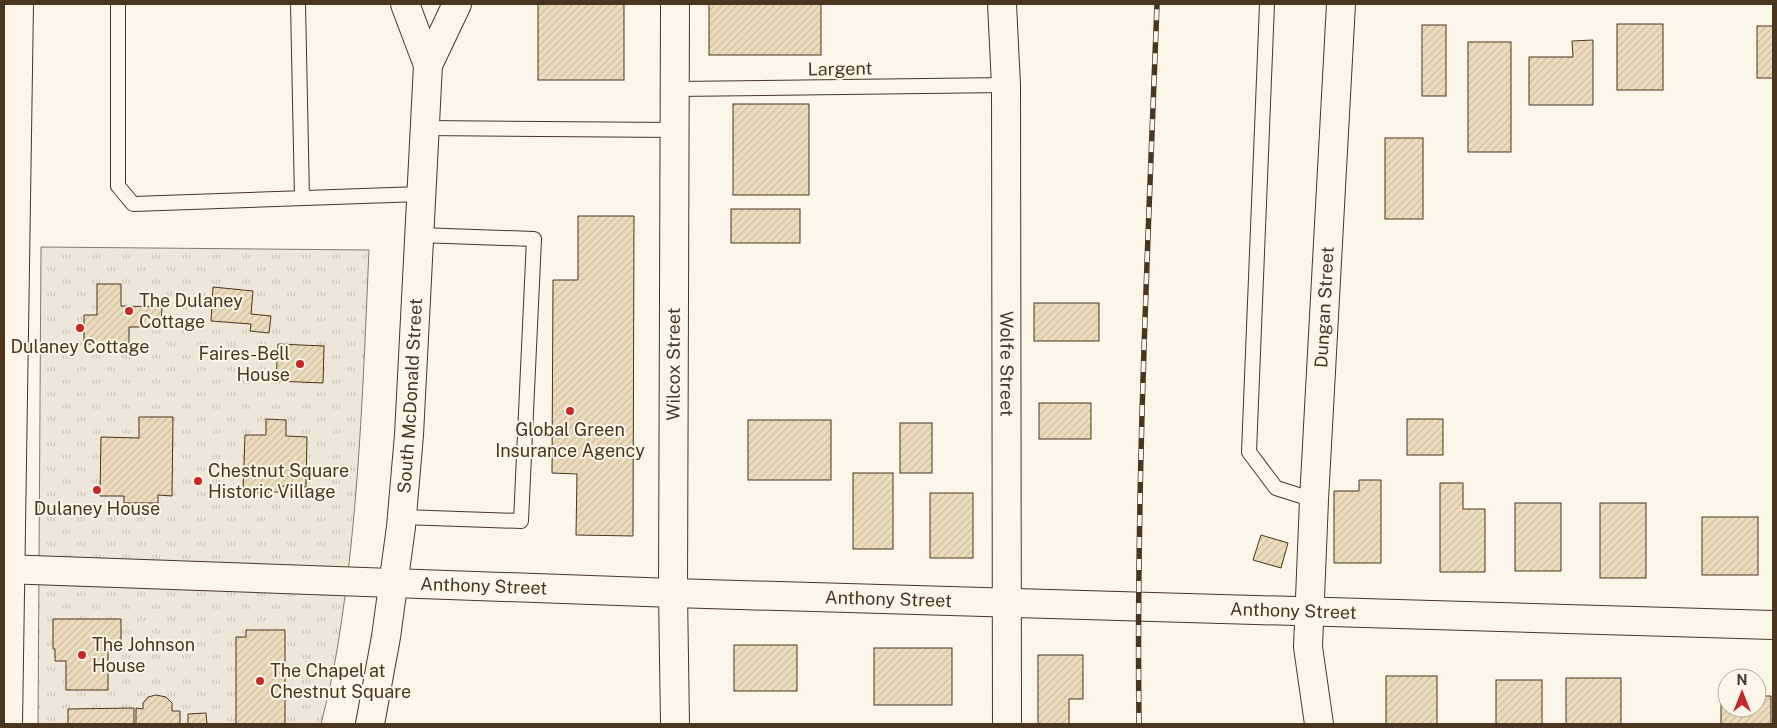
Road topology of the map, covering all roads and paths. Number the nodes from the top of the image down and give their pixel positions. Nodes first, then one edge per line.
1 (19, 4) edge
2 (118, 4) edge
3 (298, 4) edge
4 (405, 4) edge
5 (456, 4) edge
6 (675, 4) edge
7 (1002, 4) edge
8 (1267, 4) edge
9 (1341, 4) edge
10 (428, 64) junction
11 (1006, 86) junction
12 (676, 89) junction
13 (424, 128) junction
14 (675, 130) junction
15 (421, 194) junction
16 (302, 198) junction
17 (9, 231) edge
18 (419, 235) junction
19 (1314, 500) junction
20 (402, 517) junction
21 (7, 569) edge
22 (393, 583) junction
23 (673, 593) junction
24 (1007, 603) junction
25 (1310, 612) junction
26 (1773, 625) edge
27 (8, 724) edge
28 (370, 724) edge
29 (675, 724) edge
30 (1007, 724) edge
31 (1319, 724) edge

1 - 17 street
2 - 16 lane
3 - 16 lane
4 - 10 street, South McDonald Street
5 - 10 street, South McDonald Street
6 - 12 street, Wilcox Street
7 - 11 street, Wolfe Street
8 - 19 lane
9 - 19 street, Dungan Street
10 - 13 street, South McDonald Street
11 - 12 lane, Largent
11 - 24 street, Wolfe Street
12 - 14 street, Wilcox Street
13 - 14 lane
13 - 15 street, South McDonald Street
14 - 23 street, Wilcox Street
15 - 16 lane
15 - 18 street, South McDonald Street
17 - 21 street
18 - 20 street, South McDonald Street
18 - 20 lane
19 - 25 street, Dungan Street
20 - 22 street, South McDonald Street
21 - 22 street, Anthony Street
21 - 27 street
22 - 23 street, Anthony Street
22 - 28 street, South McDonald Street
23 - 24 street, Anthony Street
23 - 29 street, Wilcox Street
24 - 25 street, Anthony Street
24 - 30 street, Wolfe Street
25 - 26 street, Anthony Street
25 - 31 street, Dungan Street

